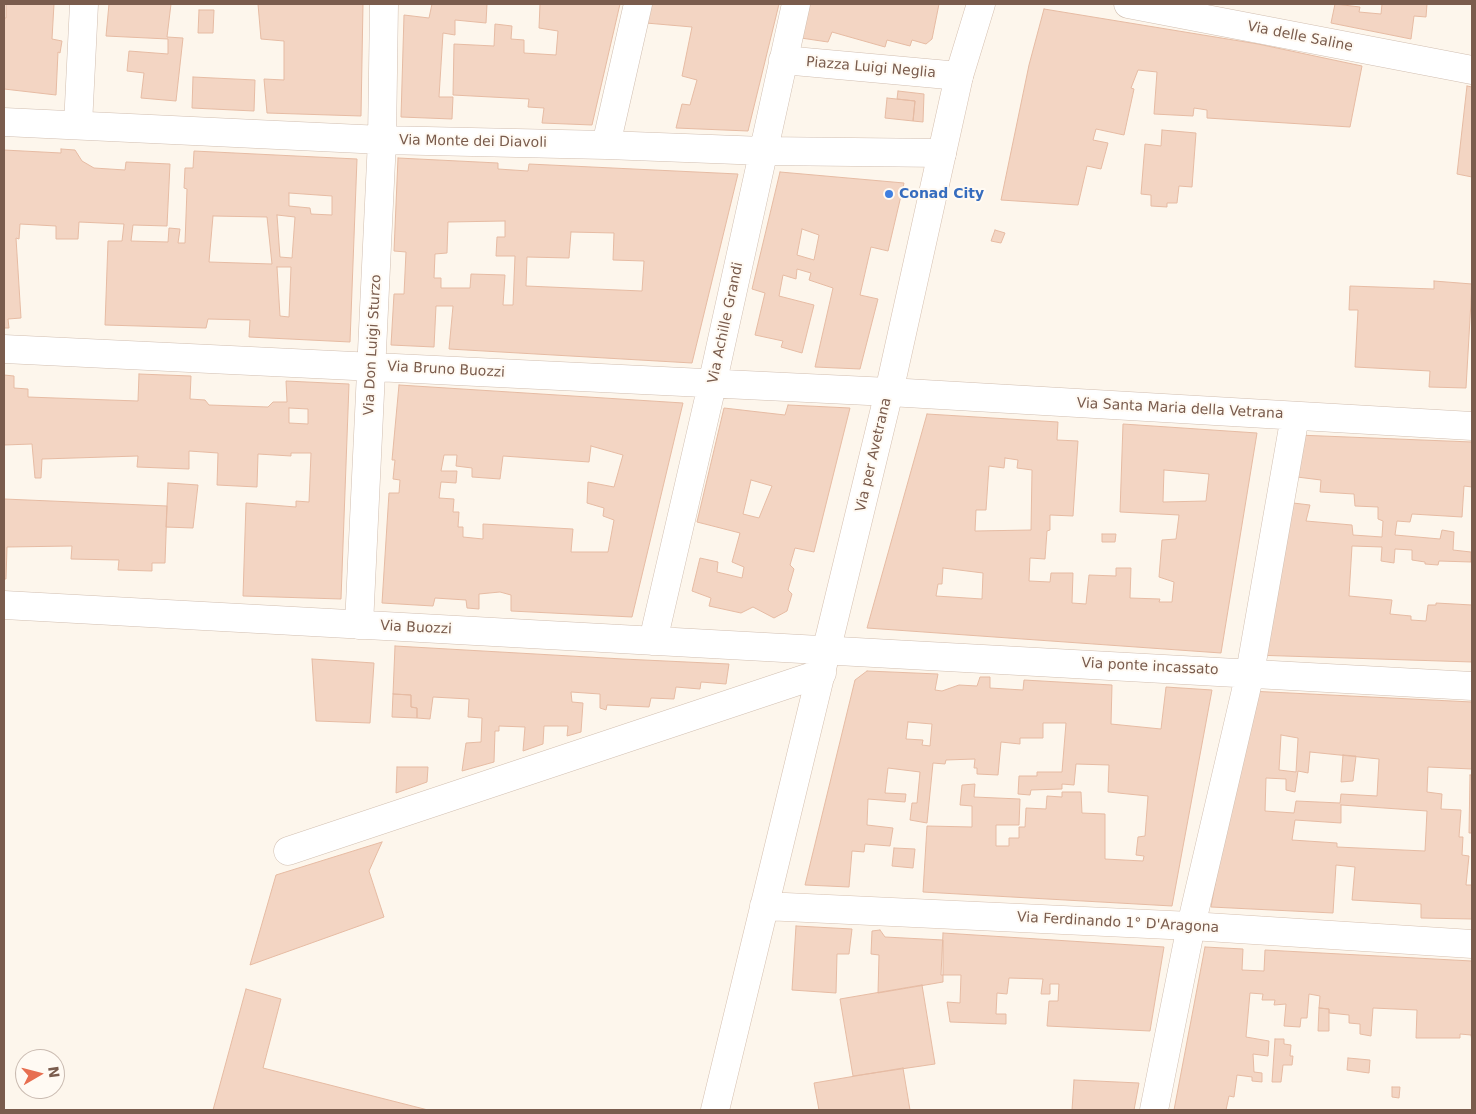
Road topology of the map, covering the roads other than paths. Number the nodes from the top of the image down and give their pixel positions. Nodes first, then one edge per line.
1 (84, 4) edge
2 (384, 4) edge
3 (638, 4) edge
4 (796, 4) edge
5 (980, 4) edge
6 (1128, 4) edge
7 (783, 60) junction
8 (1472, 65) edge
9 (959, 76) junction
10 (4, 122) edge
11 (78, 125) junction
12 (382, 140) junction
13 (606, 145) junction
14 (764, 151) junction
15 (942, 153) junction
16 (4, 350) edge
17 (372, 366) junction
18 (712, 385) junction
19 (889, 392) junction
20 (1295, 416) junction
21 (1472, 426) edge
22 (4, 605) edge
23 (359, 625) junction
24 (653, 641) junction
25 (825, 661) junction
26 (1250, 673) junction
27 (1472, 686) edge
28 (288, 851) dead end
29 (764, 906) junction
30 (1191, 926) junction
31 (1472, 944) edge
32 (715, 1110) edge
33 (1154, 1110) edge

1 - 11 street
2 - 12 street, Via Don Luigi Sturzo
3 - 13 street
4 - 7 street, Via Achille Grandi
5 - 9 street, Via per Avetrana
6 - 8 street, Via delle Saline
7 - 9 street, Piazza Luigi Neglia
7 - 14 street, Via Achille Grandi
9 - 15 street, Via per Avetrana
10 - 11 street, Via Monte dei Diavoli
11 - 12 street, Via Monte dei Diavoli
12 - 13 street, Via Monte dei Diavoli
12 - 17 street, Via Don Luigi Sturzo
13 - 14 street, Via Monte dei Diavoli
14 - 15 street, Via Monte dei Diavoli
14 - 18 street, Via Achille Grandi
15 - 19 street, Via per Avetrana
16 - 17 street, Via Bruno Buozzi
17 - 18 street, Via Bruno Buozzi
17 - 23 street, Via Don Luigi Sturzo
18 - 19 street, Via Bruno Buozzi
18 - 24 street, Via Achille Grandi
19 - 20 street, Via Santa Maria della Vetrana
19 - 25 street, Via per Avetrana
20 - 21 street, Via Santa Maria della Vetrana
20 - 26 street
22 - 23 street, Via Buozzi
23 - 24 street, Via Buozzi
24 - 25 street, Via Buozzi
25 - 26 street, Via ponte incassato
25 - 28 street
25 - 29 street, Via per Avetrana
26 - 27 street, Via ponte incassato
26 - 30 street
29 - 30 street, Via Ferdinando 1° D'Aragona
29 - 32 street, Via per Avetrana
30 - 31 street, Via Ferdinando 1° D'Aragona
30 - 33 street

